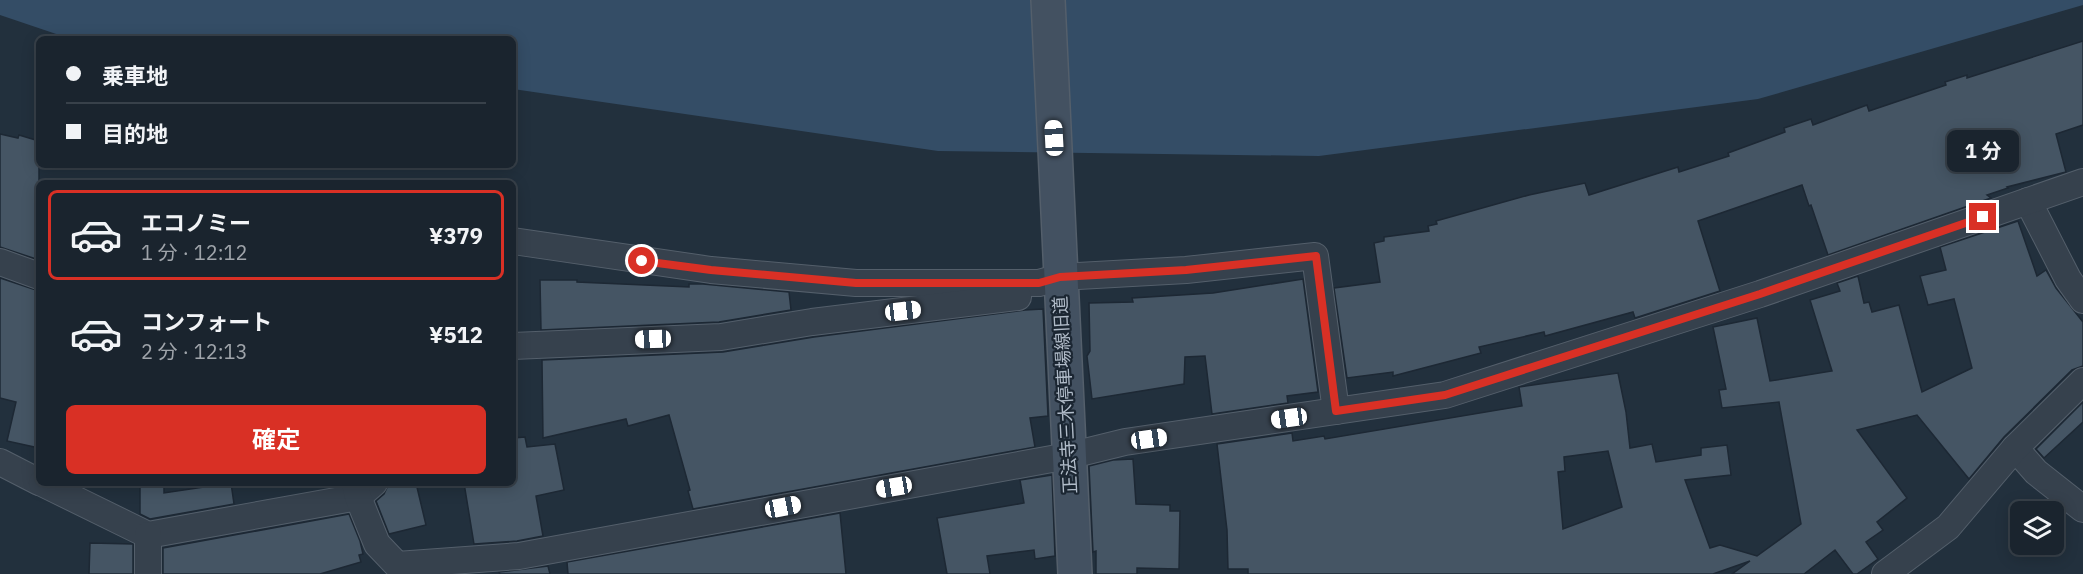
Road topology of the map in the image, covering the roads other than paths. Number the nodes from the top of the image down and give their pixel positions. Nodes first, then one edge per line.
1 (1048, 0) edge
2 (2083, 182) edge
3 (2028, 201) junction
4 (516, 241) edge
5 (0, 262) edge
6 (36, 275) edge
7 (1049, 280) junction
8 (2083, 300) edge
9 (516, 346) edge
10 (2083, 381) edge
11 (1336, 411) junction
12 (2015, 448) junction
13 (1068, 456) junction
14 (0, 462) edge
15 (36, 480) edge
16 (48, 486) edge
17 (362, 488) edge
18 (2083, 509) edge
19 (147, 536) junction
20 (147, 574) edge
21 (1075, 574) edge
22 (1885, 574) edge

1 - 7 street, 正法寺三木停車場線旧道
2 - 3 street
3 - 8 street
3 - 11 street
4 - 7 street
5 - 6 street
7 - 9 street
7 - 11 street
7 - 13 street, 正法寺三木停車場線旧道
10 - 12 street
11 - 13 street
12 - 18 street
12 - 22 street
13 - 17 street
13 - 21 street, 正法寺三木停車場線旧道
14 - 15 street
16 - 19 street
17 - 19 street
19 - 20 street

